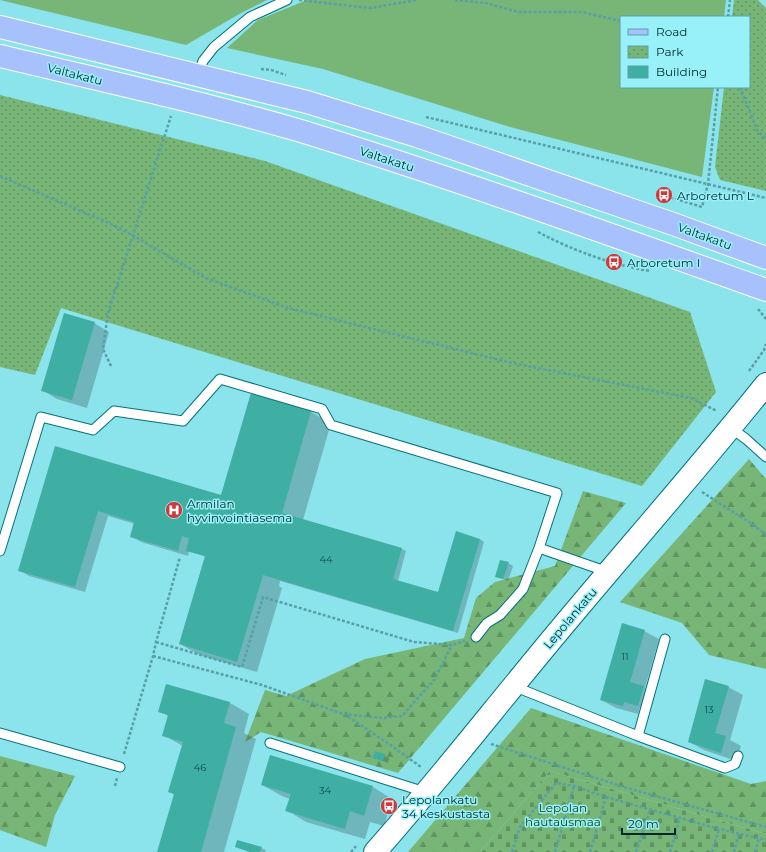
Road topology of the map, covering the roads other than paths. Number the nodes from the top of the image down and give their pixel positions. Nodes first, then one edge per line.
1 (287, 0) edge
2 (0, 27) edge
3 (0, 56) edge
4 (198, 74) junction
5 (766, 258) edge
6 (760, 298) edge
7 (766, 384) edge
8 (731, 428) junction
9 (766, 457) edge
10 (539, 548) junction
11 (0, 552) edge
12 (608, 572) junction
13 (476, 638) road end
14 (665, 639) dead end
15 (513, 686) junction
16 (0, 733) edge
17 (638, 736) junction
18 (270, 743) dead end
19 (738, 756) dead end
20 (120, 767) road end
21 (427, 792) junction
22 (375, 852) edge

1 - 4 lane
2 - 4 main road, Valtakatu
3 - 6 main road, Valtakatu
4 - 5 main road, Valtakatu
7 - 8 main road, Lepolankatu
8 - 9 lane
8 - 12 main road, Lepolankatu
10 - 11 lane
10 - 12 lane
10 - 13 lane
12 - 15 main road, Lepolankatu
14 - 17 lane
15 - 17 lane
15 - 21 main road, Lepolankatu
16 - 20 lane
17 - 19 lane
18 - 21 lane
21 - 22 main road, Lepolankatu

